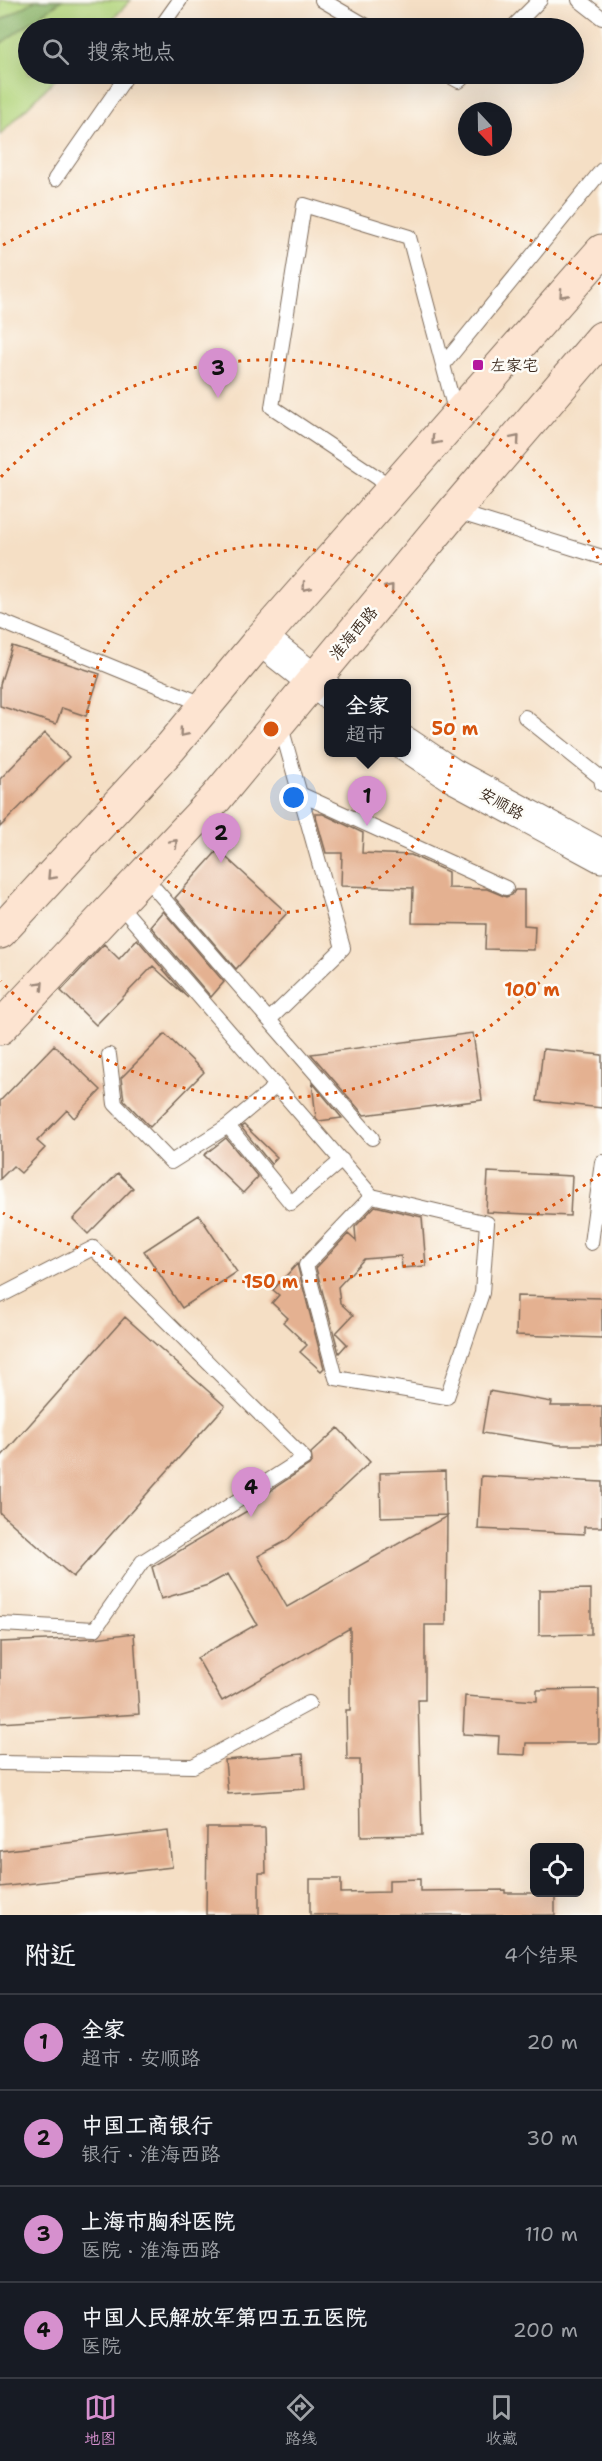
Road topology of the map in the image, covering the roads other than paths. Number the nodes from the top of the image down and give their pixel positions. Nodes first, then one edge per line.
1 (180, 0) edge
2 (322, 0) edge
3 (540, 0) edge
4 (579, 0) edge
5 (167, 18) edge
6 (353, 18) edge
7 (522, 18) edge
8 (602, 18) edge
9 (121, 84) edge
10 (602, 170) edge
11 (55, 179) dead end
12 (602, 250) edge
13 (602, 338) edge
14 (443, 365) junction
15 (457, 416) junction
16 (393, 488) junction
17 (454, 512) junction
18 (602, 557) edge
19 (0, 621) edge
20 (261, 639) junction
21 (325, 679) edge
22 (320, 686) edge
23 (206, 705) junction
24 (525, 717) dead end
25 (279, 721) junction
26 (411, 747) edge
27 (602, 784) edge
28 (300, 794) junction
29 (602, 856) edge
30 (143, 875) junction
31 (506, 888) dead end
32 (117, 902) junction
33 (0, 932) edge
34 (269, 1020) junction
35 (0, 1028) edge
36 (109, 1055) dead end
37 (276, 1086) junction
38 (228, 1126) junction
39 (372, 1138) dead end
40 (342, 1160) junction
41 (602, 1162) edge
42 (372, 1196) junction
43 (591, 1242) dead end
44 (0, 1296) edge
45 (0, 1624) edge
46 (309, 1703) dead end
47 (0, 1763) edge

1 - 5 lane
2 - 6 lane
3 - 7 lane
4 - 8 lane
9 - 11 lane
10 - 14 lane
12 -> 15 main road
17 -> 13 main road, 淮海西路
14 - 15 lane
14 - 16 lane
15 -> 16 main road
16 -> 20 main road
17 - 18 lane
21 -> 17 main road, 淮海西路
19 - 23 lane
20 - 22 street
20 - 23 main road
22 - 25 main road, 淮海西路
23 -> 33 main road
24 - 27 lane
25 - 28 lane
30 -> 25 main road, 淮海西路
26 - 29 street, 安顺路
28 - 31 lane
28 - 34 lane
30 - 32 main road, 淮海西路
30 - 34 lane
35 -> 32 main road, 淮海西路
32 - 37 lane
34 - 39 lane
36 - 38 lane
37 - 38 lane
37 - 40 lane
38 - 40 lane
40 - 42 lane
41 - 43 lane
42 - 42 lane
44 - 45 lane
46 - 47 lane

